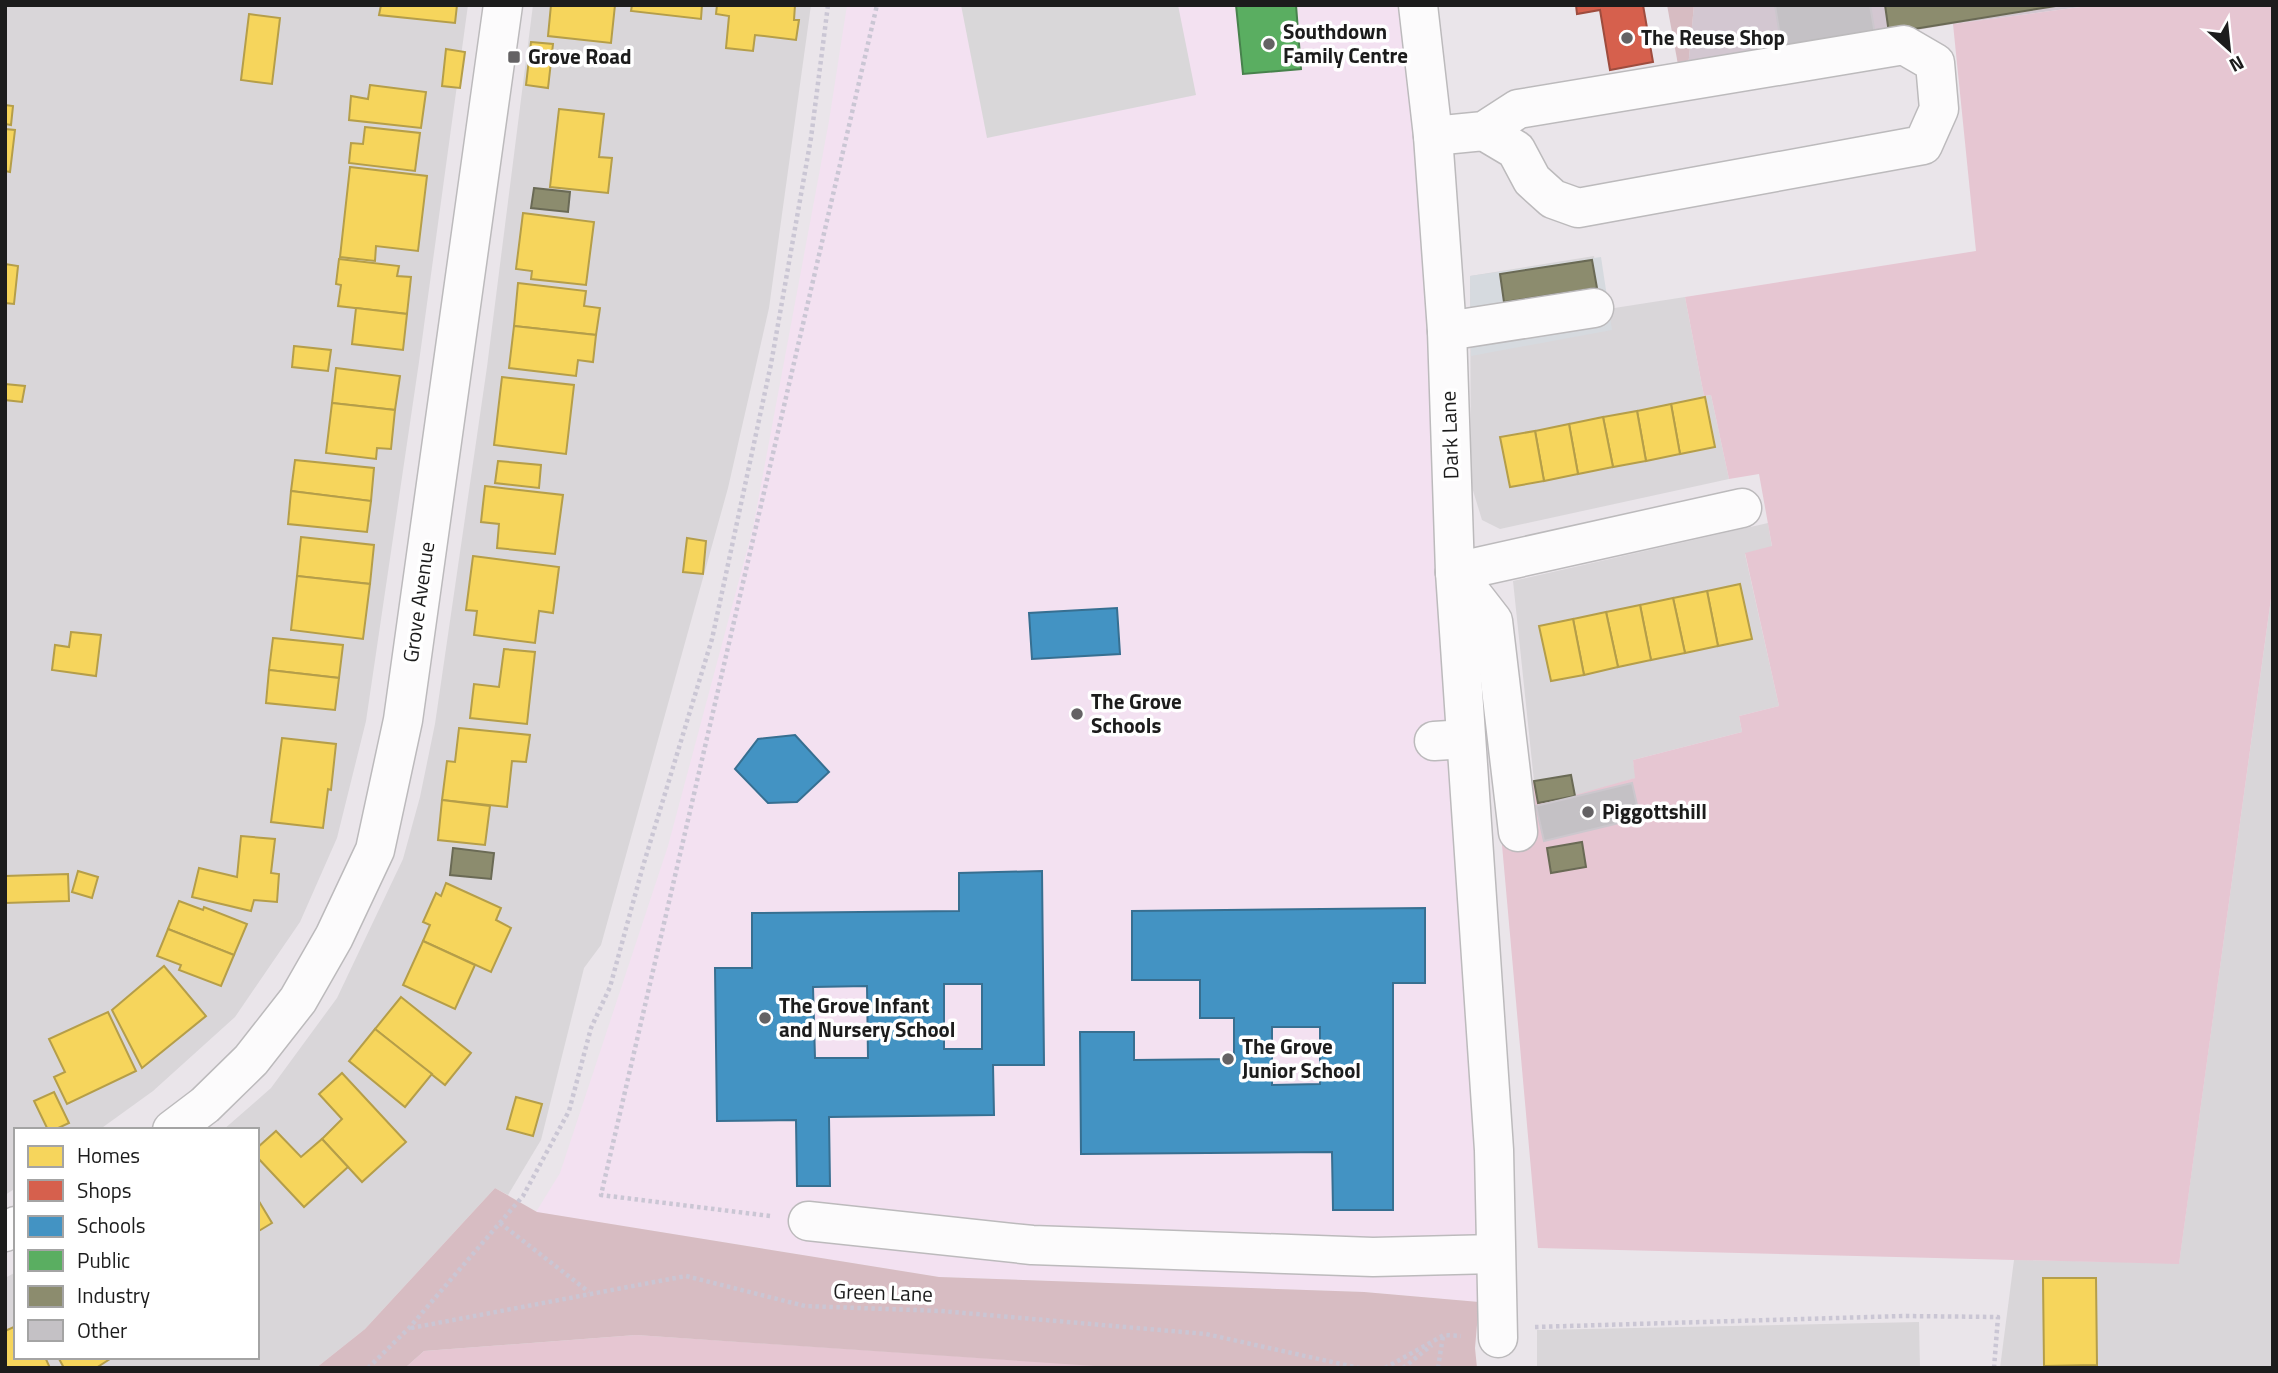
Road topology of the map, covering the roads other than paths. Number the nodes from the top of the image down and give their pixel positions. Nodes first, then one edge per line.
1 (503, 5) edge
2 (1418, 5) edge
3 (1484, 131) junction
4 (1433, 136) junction
5 (1594, 308) dead end
6 (1447, 331) junction
7 (1742, 509) dead end
8 (1455, 572) junction
9 (1518, 832) dead end
10 (175, 1128) edge
11 (808, 1221) road end
12 (1495, 1254) junction
13 (1498, 1338) dead end

1 - 10 street, Grove Avenue
2 - 4 street, Dark Lane
3 - 3 street
3 - 4 street
4 - 6 street, Dark Lane
5 - 6 street
6 - 8 street, Dark Lane
7 - 8 street
8 - 9 street
8 - 12 street, Dark Lane
11 - 12 street
12 - 13 street, Dark Lane

